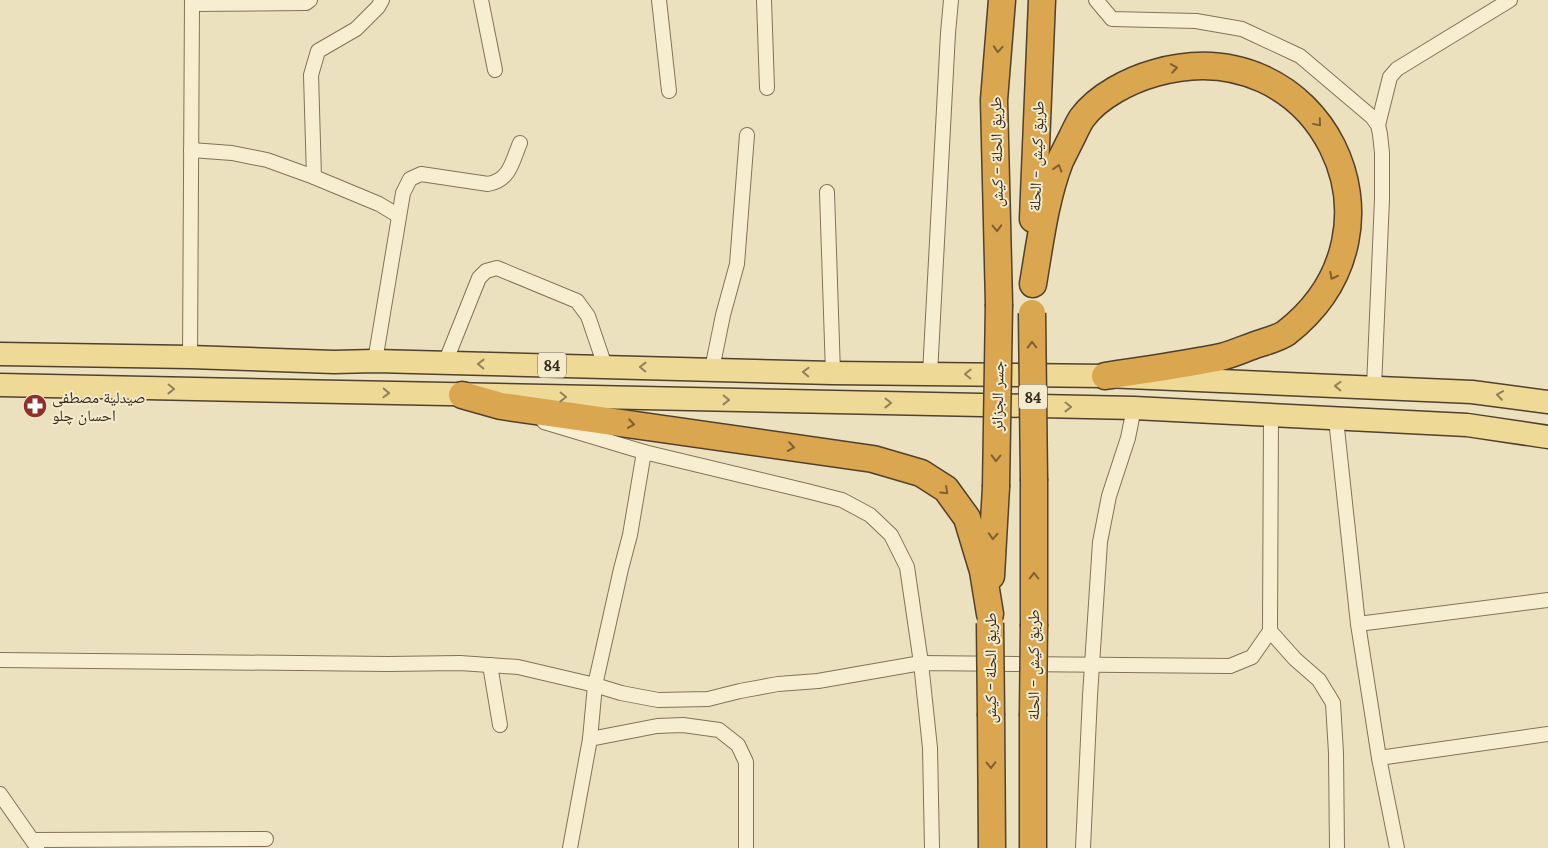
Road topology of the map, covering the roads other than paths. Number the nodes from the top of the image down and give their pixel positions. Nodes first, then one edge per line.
1 (310, 0) edge
2 (382, 0) edge
3 (481, 0) edge
4 (659, 0) edge
5 (764, 0) edge
6 (951, 0) edge
7 (1002, 0) edge
8 (1042, 0) edge
9 (1096, 0) edge
10 (1510, 0) edge
11 (192, 2) edge
12 (495, 70) dead end
13 (766, 88) dead end
14 (669, 91) dead end
15 (1378, 125) junction
16 (747, 134) dead end
17 (520, 143) dead end
18 (191, 150) junction
19 (314, 177) junction
20 (827, 192) dead end
21 (399, 216) junction
22 (1032, 284) junction
23 (999, 304) joint
24 (0, 354) edge
25 (190, 357) junction
26 (310, 361) junction
27 (374, 361) junction
28 (349, 362) junction
29 (445, 363) junction
30 (605, 366) junction
31 (712, 369) junction
32 (833, 373) junction
33 (930, 374) junction
34 (1104, 376) junction
35 (0, 385) edge
36 (1374, 388) junction
37 (310, 391) junction
38 (347, 392) junction
39 (462, 395) junction
40 (1548, 402) edge
41 (501, 406) junction
42 (1134, 408) junction
43 (1271, 415) junction
44 (1336, 418) junction
45 (1548, 437) edge
46 (644, 452) junction
47 (996, 487) joint
48 (1548, 600) edge
49 (990, 618) junction
50 (1358, 624) junction
51 (1270, 631) junction
52 (0, 660) edge
53 (921, 663) junction
54 (1092, 664) junction
55 (490, 666) junction
56 (595, 685) junction
57 (500, 725) dead end
58 (1548, 734) edge
59 (590, 739) junction
60 (1379, 758) junction
61 (0, 794) edge
62 (266, 839) dead end
63 (35, 844) edge
64 (570, 848) edge
65 (746, 848) edge
66 (932, 848) edge
67 (992, 848) edge
68 (1033, 848) edge
69 (1083, 848) edge
70 (1337, 848) edge
71 (1397, 848) edge

1 - 11 street
2 - 19 street
3 - 12 street
4 - 14 street
5 - 13 street
6 - 33 street
7 -> 23 highway, طريق الحلة - كيش
8 - 22 highway, طريق كيش - الحلة
9 - 15 street
10 - 15 street
11 - 18 street
15 - 36 street
16 - 31 street
17 - 21 street
18 - 19 street
18 - 25 street
19 - 21 street
20 - 32 street
21 - 27 street
22 -> 34 highway
68 -> 22 highway, طريق كيش - الحلة / 84, bridge
23 -> 47 highway, جسر الجزائر, bridge
24 - 25 main road, 84
25 - 26 main road, 84
26 - 28 main road, 84
26 - 37 main road
27 - 28 main road, 84
27 - 29 main road, 84
28 - 38 main road
30 -> 29 main road, 84
29 - 30 street
31 -> 30 main road, 84
32 -> 31 main road, 84
32 - 33 main road, 84
34 -> 33 main road, 84
36 -> 34 main road
35 -> 37 main road
40 -> 36 main road
37 - 38 main road
38 -> 39 main road
39 - 41 highway
39 -> 42 main road
41 - 46 street
41 -> 49 highway
42 - 43 main road
42 - 54 street
43 - 44 main road
43 - 51 street
44 - 45 main road
44 - 50 street
46 - 53 street
46 - 56 street
47 -> 49 highway, طريق الحلة - كيش
48 - 50 street
49 -> 67 highway, طريق الحلة - كيش, bridge
50 - 60 street
51 - 54 street
51 - 70 street
52 - 55 street
53 - 54 street
53 - 56 street
53 - 66 street
54 - 69 street
55 - 56 street
55 - 57 street
56 - 59 street
58 - 60 street
59 - 64 street
59 - 65 street
60 - 71 street
61 - 63 street
62 - 63 street

